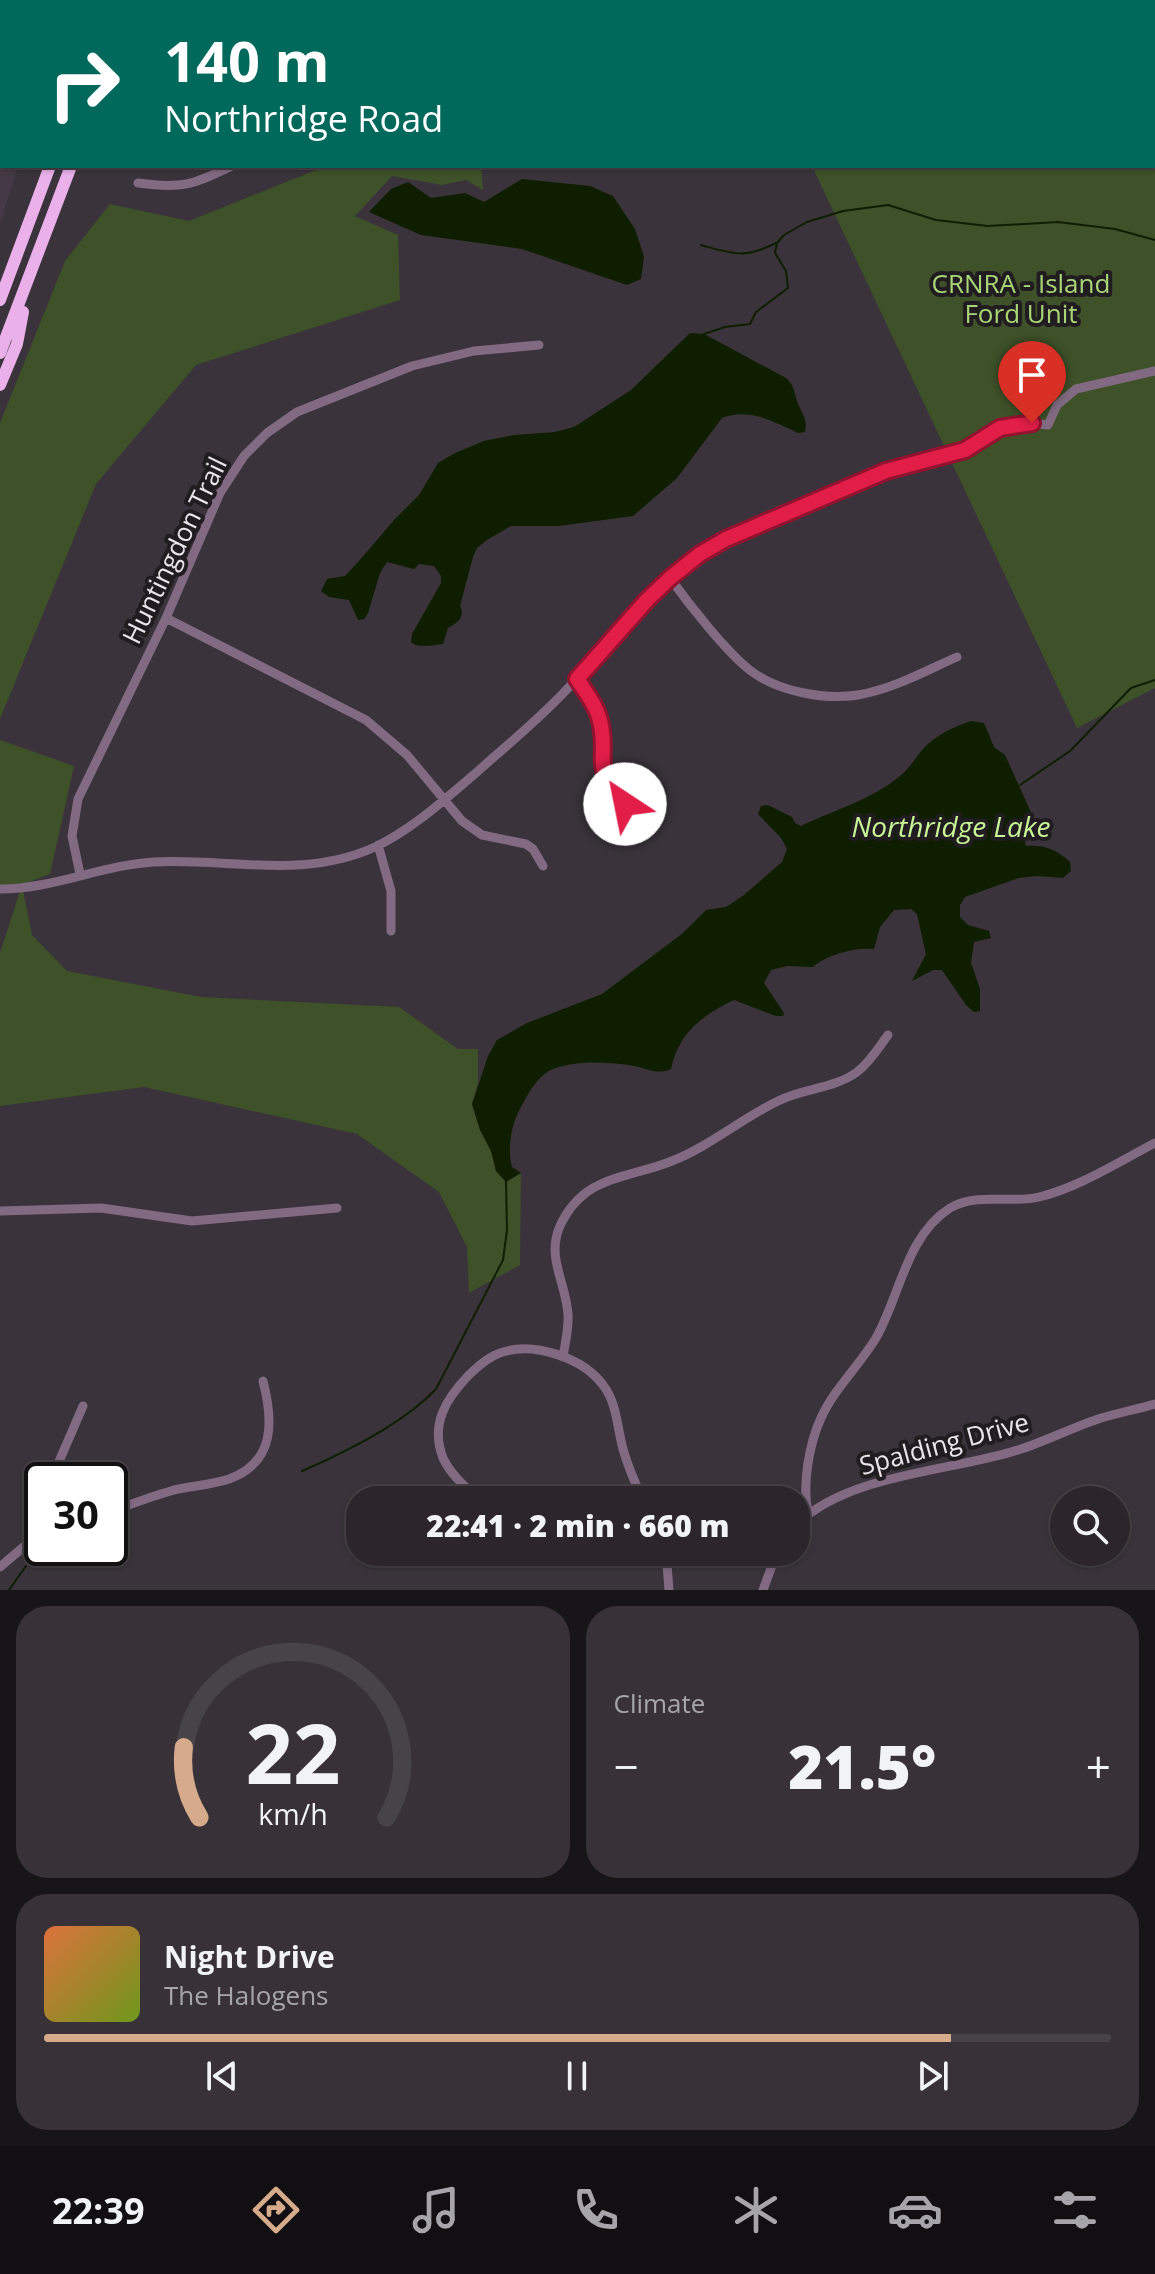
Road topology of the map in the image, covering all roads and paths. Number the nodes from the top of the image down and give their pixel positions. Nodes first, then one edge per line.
1 (49, 168) edge
2 (70, 168) edge
3 (228, 168) edge
4 (138, 183) dead end
5 (28, 283) junction
6 (0, 300) edge
7 (539, 345) dead end
8 (0, 353) edge
9 (1155, 371) edge
10 (0, 385) edge
11 (670, 578) junction
12 (166, 618) junction
13 (957, 657) dead end
14 (577, 679) junction
15 (444, 799) junction
16 (650, 821) dead end
17 (378, 845) junction
18 (543, 866) dead end
19 (80, 874) junction
20 (0, 889) edge
21 (391, 931) dead end
22 (888, 1035) dead end
23 (1155, 1143) edge
24 (337, 1208) dead end
25 (0, 1211) edge
26 (563, 1357) junction
27 (263, 1381) dead end
28 (1155, 1404) edge
29 (83, 1406) dead end
30 (59, 1462) edge
31 (466, 1486) edge
32 (636, 1486) edge
33 (807, 1486) edge
34 (128, 1506) edge
35 (810, 1512) edge
36 (24, 1547) edge
37 (667, 1566) edge
38 (772, 1566) edge
39 (0, 1567) edge
40 (669, 1590) edge
41 (763, 1590) edge

1 - 6 highway
2 - 5 highway
3 - 4 street
5 - 8 highway
5 - 10 highway
7 - 12 street, Huntingdon Trail
9 - 11 street
11 - 13 street
11 - 14 street
12 - 15 street
12 - 19 street, Huntingdon Trail
14 - 15 street
14 - 16 street
15 - 17 street
15 - 18 street
17 - 19 street
17 - 21 street
19 - 20 street
22 - 26 street
23 - 33 street
24 - 25 street
26 - 31 street
26 - 32 street
27 - 34 street
28 - 35 street, Spalding Drive
29 - 30 street
36 - 39 street
37 - 40 street
38 - 41 street

